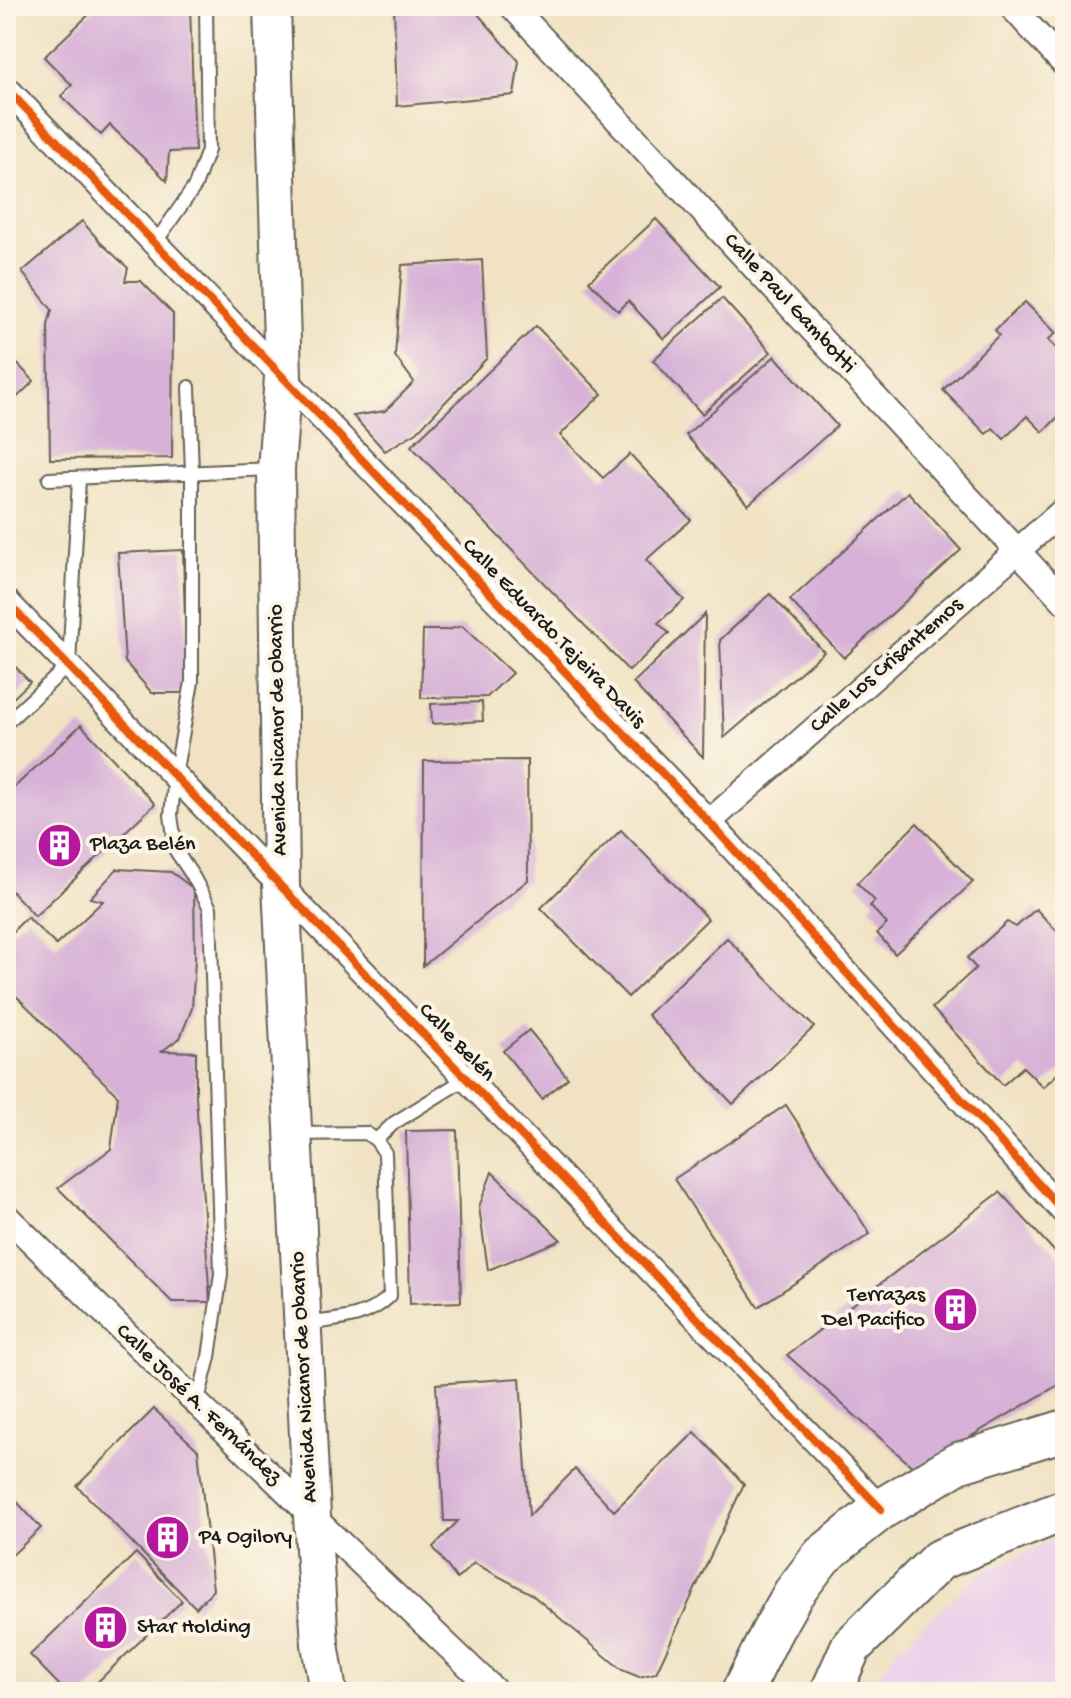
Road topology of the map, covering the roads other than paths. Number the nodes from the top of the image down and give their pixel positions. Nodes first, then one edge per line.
1 (206, 6) edge
2 (272, 6) edge
3 (512, 6) edge
4 (1011, 6) edge
5 (1065, 65) edge
6 (6, 88) edge
7 (155, 243) junction
8 (283, 377) junction
9 (189, 387) dead end
10 (276, 469) junction
11 (192, 473) junction
12 (49, 479) dead end
13 (79, 479) junction
14 (1065, 509) edge
15 (1019, 551) junction
16 (6, 601) edge
17 (1065, 602) edge
18 (69, 665) junction
19 (6, 723) edge
20 (175, 775) junction
21 (709, 822) junction
22 (281, 884) junction
23 (465, 1079) junction
24 (293, 1134) junction
25 (376, 1140) junction
26 (1065, 1213) edge
27 (6, 1216) edge
28 (302, 1325) junction
29 (197, 1404) junction
30 (1065, 1430) edge
31 (881, 1509) junction
32 (1065, 1510) edge
33 (312, 1516) junction
34 (328, 1692) edge
35 (496, 1692) edge
36 (742, 1692) edge
37 (831, 1692) edge

1 - 7 lane
2 - 8 main road, Avenida Nicanor de Obarrio
3 - 15 street, Calle Paul Gambotti
4 - 5 street
6 - 7 street, Calle Eduardo Tejeira Davis
7 - 8 street, Calle Eduardo Tejeira Davis
8 - 10 main road, Avenida Nicanor de Obarrio
8 - 21 street, Calle Eduardo Tejeira Davis
9 - 11 lane
10 - 11 lane
10 - 22 main road, Avenida Nicanor de Obarrio
11 - 13 lane
11 - 20 lane
12 - 13 lane
13 - 18 lane
14 - 15 street, Calle Los Crisantemos
15 - 17 street, Calle Paul Gambotti
15 - 21 street, Calle Los Crisantemos
16 - 18 street, Calle Belén
18 - 19 lane
18 - 20 street, Calle Belén
20 - 22 street, Calle Belén
20 - 29 lane
21 - 26 street, Calle Eduardo Tejeira Davis
22 - 23 street, Calle Belén
22 - 24 main road, Avenida Nicanor de Obarrio
23 - 25 lane
23 - 31 street, Calle Belén
24 - 25 lane
24 - 28 main road, Avenida Nicanor de Obarrio
25 - 28 lane
27 - 29 street, Calle José A. Fernández
28 - 33 main road, Avenida Nicanor de Obarrio
29 - 33 street, Calle José A. Fernández
30 - 31 main road
31 - 36 main road
32 - 37 main road
33 - 34 main road, Avenida Nicanor de Obarrio
33 - 35 street, Calle José A. Fernández

